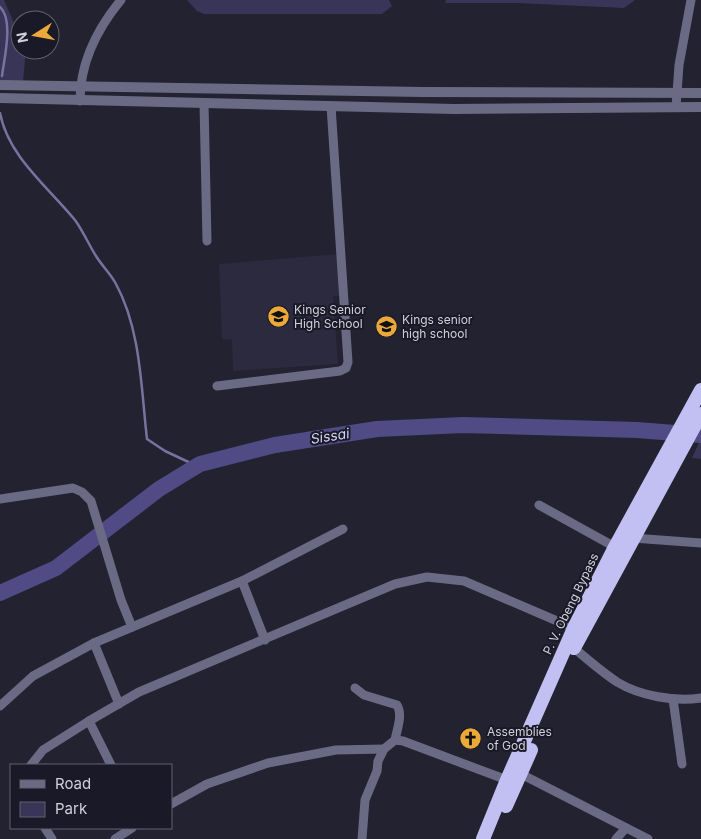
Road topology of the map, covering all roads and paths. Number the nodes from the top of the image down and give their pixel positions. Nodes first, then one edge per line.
1 (121, 0) edge
2 (690, 0) edge
3 (4, 85) edge
4 (80, 85) junction
5 (677, 93) junction
6 (701, 94) edge
7 (3, 98) edge
8 (80, 101) junction
9 (204, 103) junction
10 (331, 106) junction
11 (676, 107) junction
12 (701, 107) edge
13 (207, 241) dead end
14 (218, 386) dead end
15 (701, 390) edge
16 (701, 414) edge
17 (688, 427) junction
18 (679, 441) junction
19 (0, 499) edge
20 (539, 505) dead end
21 (343, 529) dead end
22 (633, 538) junction
23 (701, 543) edge
24 (615, 547) junction
25 (242, 581) junction
26 (132, 628) junction
27 (578, 630) junction
28 (265, 640) junction
29 (94, 643) junction
30 (574, 648) junction
31 (356, 688) dead end
32 (701, 698) edge
33 (673, 699) junction
34 (119, 704) junction
35 (0, 706) edge
36 (88, 721) junction
37 (395, 740) junction
38 (384, 750) junction
39 (32, 764) edge
40 (110, 764) edge
41 (682, 764) dead end
42 (521, 774) junction
43 (507, 780) junction
44 (172, 803) edge
45 (626, 828) junction
46 (130, 829) edge
47 (115, 839) edge
48 (362, 839) edge
49 (483, 839) edge
50 (492, 839) edge
51 (616, 839) edge
52 (648, 839) edge

1 - 4 street
2 - 5 street
3 - 4 street
4 - 5 street
4 - 8 street
5 - 6 street
5 - 11 street
7 - 8 street
8 - 9 street
9 - 10 street
9 - 13 street
10 - 11 street
10 - 14 street
11 - 12 street
15 - 17 highway, P. V. Obeng Bypass
16 - 17 highway, P. V. Obeng Bypass
17 - 18 highway, P. V. Obeng Bypass
18 - 22 highway, P. V. Obeng Bypass
18 - 24 highway, P. V. Obeng Bypass
19 - 26 street
20 - 24 street
21 - 25 street
22 - 23 street
22 - 27 highway, P. V. Obeng Bypass
24 - 27 highway, P. V. Obeng Bypass
25 - 26 street
25 - 28 street
26 - 29 street
27 - 28 street
27 - 30 highway, P. V. Obeng Bypass
27 - 43 highway, P. V. Obeng Bypass
28 - 34 street
29 - 34 street
29 - 35 street
30 - 33 street
30 - 42 highway, P. V. Obeng Bypass
31 - 37 street
32 - 33 street
33 - 41 street
34 - 36 street
36 - 39 street
36 - 40 street
37 - 38 street
37 - 43 street
38 - 44 street
38 - 48 street
42 - 45 street
42 - 50 highway, P. V. Obeng Bypass
43 - 49 highway, P. V. Obeng Bypass
45 - 51 street
45 - 52 street
46 - 47 street

